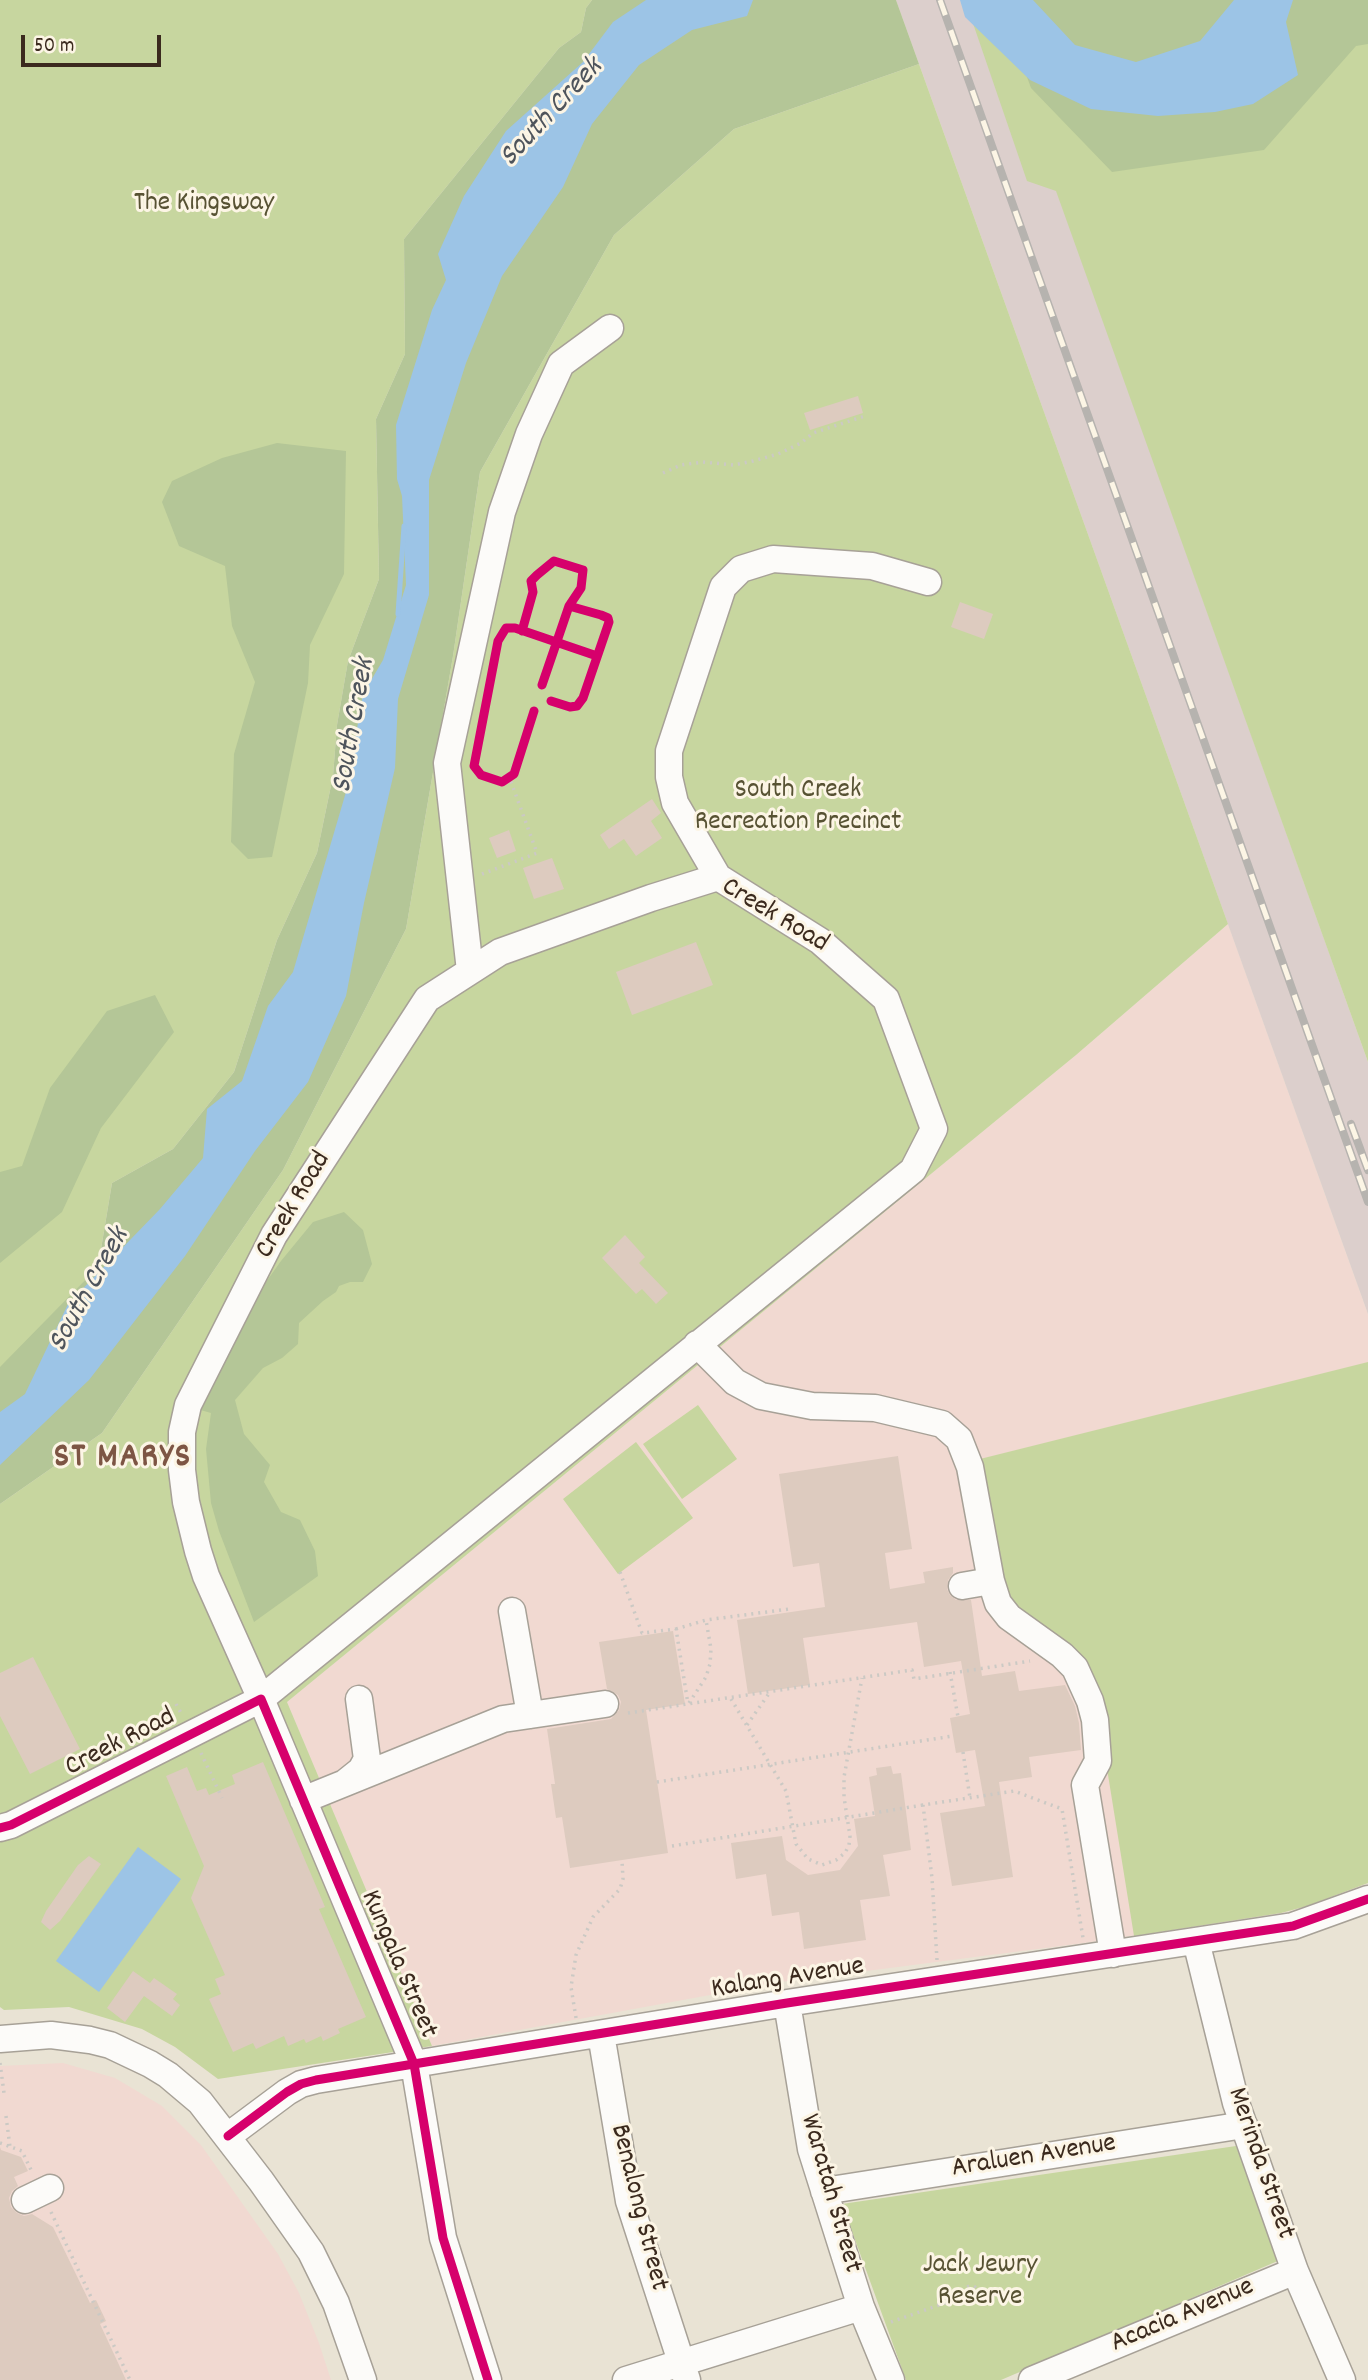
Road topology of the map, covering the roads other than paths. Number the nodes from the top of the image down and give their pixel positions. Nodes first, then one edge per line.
1 (610, 328) dead end
2 (928, 582) dead end
3 (718, 877) junction
4 (470, 971) junction
5 (697, 1344) junction
6 (991, 1581) junction
7 (962, 1586) dead end
8 (512, 1611) dead end
9 (261, 1699) junction
10 (359, 1699) dead end
11 (616, 1709) road end
12 (530, 1715) junction
13 (345, 1783) junction
14 (303, 1800) junction
15 (0, 1828) edge
16 (1366, 1907) edge
17 (1196, 1941) junction
18 (1113, 1954) junction
19 (787, 2003) junction
20 (590, 2035) junction
21 (0, 2039) edge
22 (414, 2064) junction
23 (1244, 2125) junction
24 (228, 2136) junction
25 (45, 2191) road end
26 (824, 2191) junction
27 (25, 2200) dead end
28 (1295, 2271) junction
29 (862, 2307) junction
30 (684, 2371) edge
31 (363, 2380) edge
32 (488, 2380) edge
33 (626, 2380) edge
34 (891, 2380) edge
35 (1032, 2380) edge
36 (1342, 2380) edge

1 - 4 street
2 - 3 street
3 - 4 street, Creek Road
3 - 5 street, Creek Road
4 - 9 street, Creek Road
5 - 6 street
5 - 9 street, Creek Road
6 - 7 street
6 - 18 street
8 - 12 street
9 - 14 street, Kungala Street
9 - 15 street, Creek Road
10 - 13 street
11 - 12 street
12 - 13 street
13 - 14 street
14 - 22 street, Kungala Street
16 - 17 street, Kalang Avenue
17 - 18 street, Kalang Avenue
17 - 23 street, Merinda Street
18 - 19 street, Kalang Avenue
19 - 20 street, Kalang Avenue
19 - 26 street, Waratah Street
20 - 22 street, Kalang Avenue
20 - 30 street, Benalong Street
21 - 24 street
22 - 24 street, Kalang Avenue
22 - 32 street, Kungala Street
23 - 26 street, Araluen Avenue
23 - 28 street, Merinda Street
24 - 31 street
25 - 27 street
26 - 29 street, Waratah Street
28 - 35 street, Acacia Avenue
28 - 36 street, Merinda Street
29 - 30 street
29 - 34 street, Waratah Street
30 - 33 street

